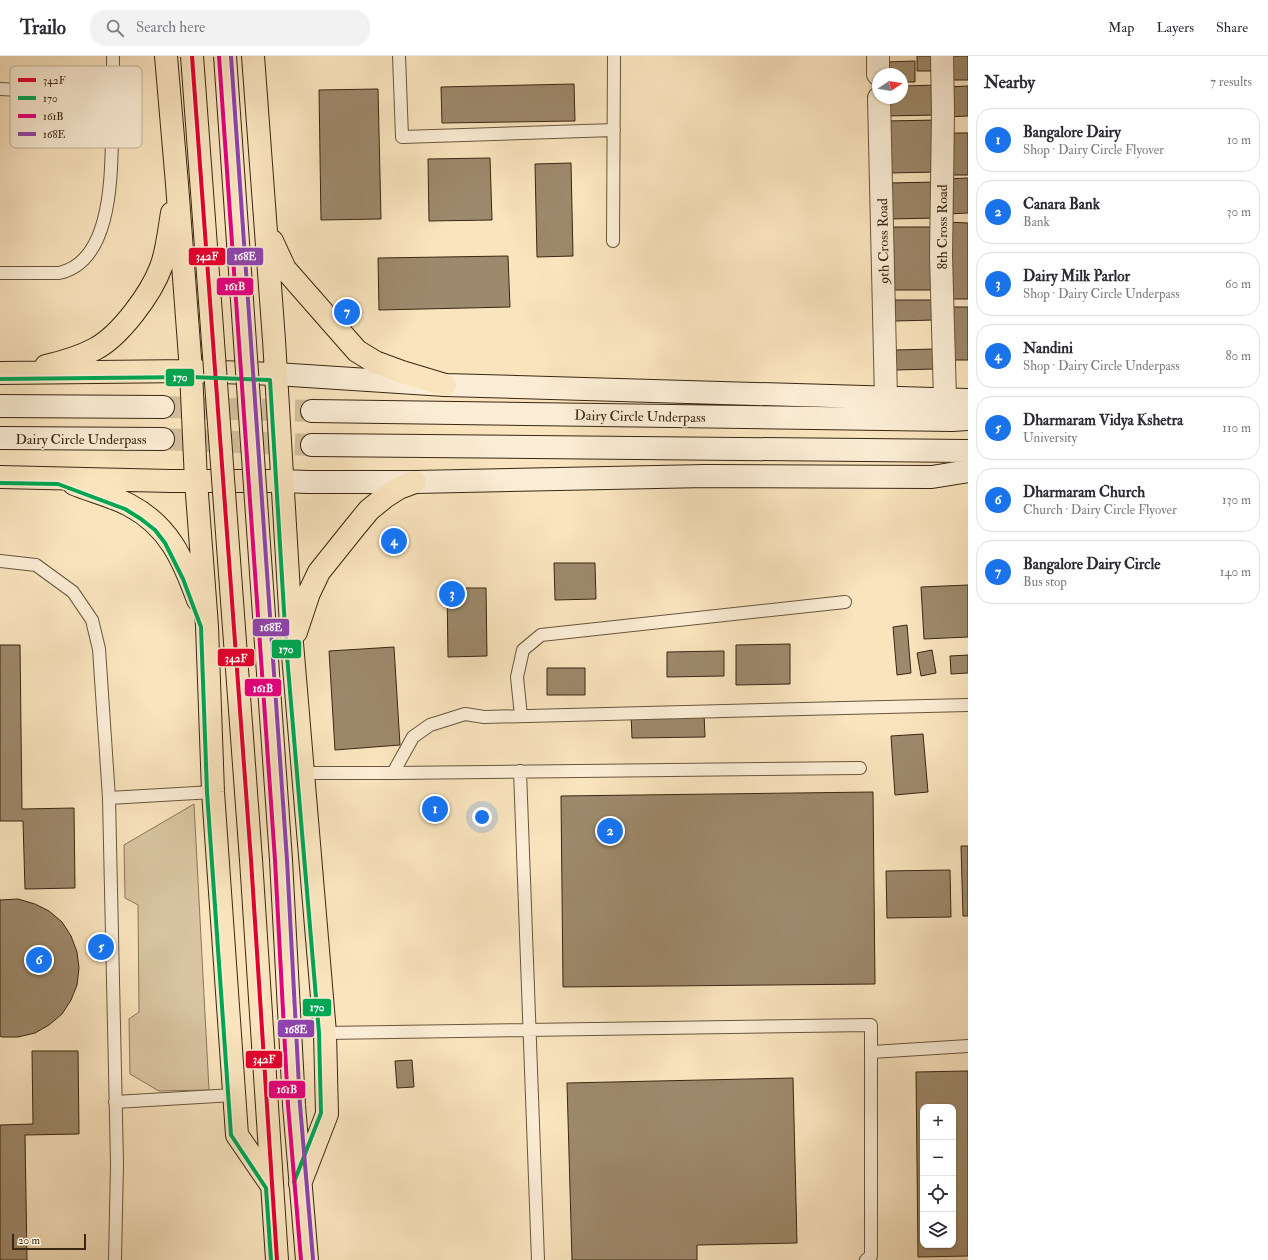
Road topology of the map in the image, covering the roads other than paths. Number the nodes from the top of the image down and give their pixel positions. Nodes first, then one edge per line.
1 (113, 56) edge
2 (166, 56) edge
3 (192, 56) edge
4 (225, 56) edge
5 (253, 56) edge
6 (399, 56) edge
7 (614, 56) edge
8 (878, 56) edge
9 (942, 56) edge
10 (113, 66) edge
11 (878, 68) edge
12 (0, 89) edge
13 (10, 90) edge
14 (879, 104) edge
15 (614, 130) junction
16 (112, 148) edge
17 (177, 184) junction
18 (265, 221) junction
19 (613, 240) dead end
20 (0, 274) edge
21 (191, 371) junction
22 (8, 373) edge
23 (276, 374) junction
24 (445, 385) junction
25 (886, 391) junction
26 (945, 399) junction
27 (968, 400) edge
28 (0, 406) edge
29 (163, 407) tunnel mouth
30 (312, 411) tunnel mouth
31 (968, 419) edge
32 (0, 438) edge
33 (163, 439) tunnel mouth
34 (312, 445) tunnel mouth
35 (968, 450) edge
36 (968, 471) edge
37 (0, 477) edge
38 (59, 478) junction
39 (196, 481) junction
40 (282, 481) junction
41 (415, 482) junction
42 (0, 561) edge
43 (845, 602) dead end
44 (207, 626) junction
45 (292, 644) junction
46 (968, 705) edge
47 (521, 716) junction
48 (860, 768) dead end
49 (520, 771) junction
50 (303, 773) junction
51 (393, 773) junction
52 (213, 792) junction
53 (109, 798) junction
54 (530, 1030) junction
55 (325, 1033) junction
56 (968, 1046) edge
57 (872, 1052) junction
58 (234, 1095) junction
59 (115, 1102) junction
60 (300, 1184) junction
61 (272, 1186) junction
62 (115, 1260) edge
63 (277, 1260) edge
64 (307, 1260) edge
65 (538, 1260) edge
66 (866, 1260) edge

1 - 10 lane
2 - 17 main road
3 - 61 main road, bridge
4 - 60 main road, bridge
5 - 18 main road
6 - 15 lane
7 - 15 lane
8 - 11 main road
9 - 26 main road, 8th Cross Road
12 - 13 lane
14 - 25 main road, 9th Cross Road
15 - 19 lane
16 - 20 lane
17 - 21 main road
17 - 22 main road
18 - 23 main road
18 - 24 main road
21 - 22 main road
21 - 23 main road
21 - 39 main road
23 - 24 main road
23 - 40 main road
24 - 25 main road
25 - 26 main road
26 - 27 main road
28 - 29 main road
30 - 31 main road, Dairy Circle Underpass
32 - 33 main road, Dairy Circle Underpass
34 - 35 main road
36 - 41 main road
37 - 38 main road
38 - 39 main road
38 - 44 main road
39 - 40 main road
39 - 44 main road
40 - 41 main road
40 - 45 main road
41 - 45 main road
42 - 53 lane
43 - 47 lane
44 - 52 main road
45 - 50 main road
46 - 47 lane
47 - 51 lane
48 - 49 lane
49 - 51 lane
49 - 54 lane
50 - 51 lane
50 - 55 main road
52 - 53 lane
52 - 58 main road
53 - 59 lane
54 - 55 lane
54 - 57 lane
54 - 65 lane
55 - 60 main road
56 - 57 lane
57 - 66 lane
58 - 59 lane
58 - 61 main road
59 - 62 lane
60 - 64 main road
61 - 63 main road

